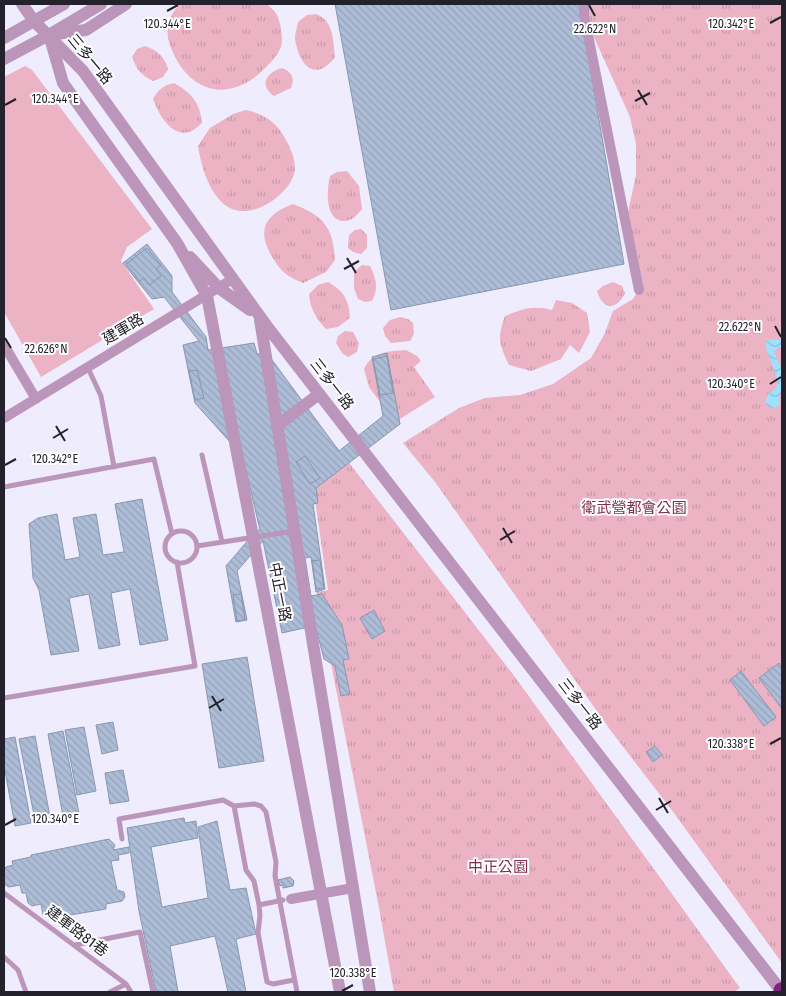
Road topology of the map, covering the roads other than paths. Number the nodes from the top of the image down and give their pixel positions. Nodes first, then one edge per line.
1 (22, 4) edge
2 (51, 4) edge
3 (64, 4) edge
4 (102, 4) edge
5 (126, 4) edge
6 (584, 4) edge
7 (34, 21) junction
8 (49, 35) junction
9 (4, 38) edge
10 (4, 60) edge
11 (177, 244) junction
12 (232, 280) junction
13 (219, 288) junction
14 (639, 290) dead end
15 (207, 296) junction
16 (260, 318) junction
17 (4, 345) edge
18 (88, 368) junction
19 (318, 394) junction
20 (36, 400) junction
21 (4, 418) edge
22 (277, 426) junction
23 (202, 454) dead end
24 (114, 467) junction
25 (4, 487) edge
26 (294, 531) junction
27 (172, 534) junction
28 (253, 538) junction
29 (222, 542) junction
30 (197, 546) junction
31 (177, 562) junction
32 (4, 698) edge
33 (234, 806) junction
34 (122, 839) dead end
35 (353, 888) junction
36 (4, 892) edge
37 (321, 894) junction
38 (286, 900) junction
39 (259, 905) junction
40 (74, 945) junction
41 (4, 957) edge
42 (294, 980) junction
43 (126, 984) junction
44 (780, 991) edge
45 (26, 992) edge
46 (110, 992) edge
47 (132, 992) edge
48 (153, 992) edge
49 (297, 992) edge
50 (340, 992) edge
51 (370, 992) edge

1 - 7 street
2 - 7 street
3 - 7 street
4 - 8 street
5 - 8 street
6 - 14 street
7 - 8 street
7 - 9 street
8 - 10 street
8 - 11 street, 三多一路
8 - 12 street, 三多一路
11 - 13 street
11 - 15 street, 三多一路
12 - 13 street, 建軍路
12 - 16 street, 三多一路
13 - 15 street, 建軍路
13 - 16 street
15 - 18 street, 建軍路
15 - 28 street, 中正一路
16 - 19 street, 三多一路
16 - 22 street, 中正一路
17 - 20 street
18 - 20 street, 建軍路
18 - 24 lane
19 - 22 street
19 - 44 street, 三多一路
20 - 21 street, 建軍路
22 - 26 street, 中正一路
23 - 29 lane
24 - 25 lane
24 - 27 lane
26 - 28 lane
26 - 35 street, 中正一路
27 - 30 lane
27 - 31 lane
28 - 29 lane
28 - 37 street, 中正一路
29 - 30 lane
30 - 31 lane
31 - 32 lane
33 - 34 lane
33 - 38 lane
33 - 39 lane
35 - 37 street
35 - 51 street, 中正一路
36 - 40 lane, 建軍路81巷
37 - 38 street
37 - 50 street, 中正一路
38 - 39 lane
38 - 42 lane
39 - 42 lane
40 - 43 lane, 建軍路81巷
40 - 48 lane
41 - 45 lane
42 - 49 lane
43 - 46 lane
43 - 47 lane, 建軍路81巷

